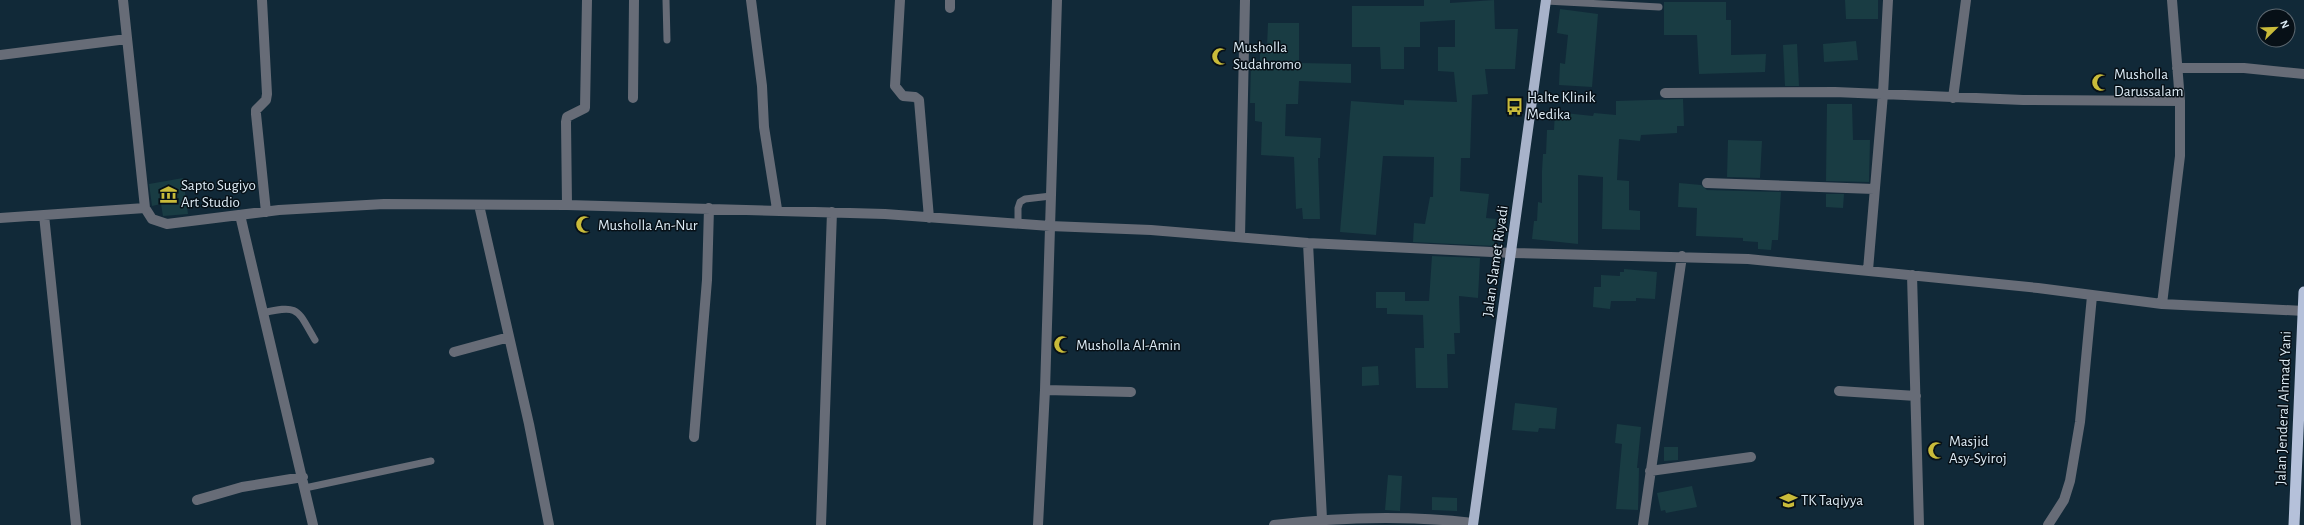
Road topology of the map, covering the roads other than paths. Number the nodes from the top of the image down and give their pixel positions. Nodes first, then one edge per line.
1 (123, 0) edge
2 (262, 0) edge
3 (587, 0) edge
4 (634, 0) edge
5 (666, 0) edge
6 (750, 0) edge
7 (900, 0) edge
8 (1057, 0) edge
9 (1245, 0) edge
10 (1546, 0) edge
11 (1888, 0) edge
12 (1966, 0) edge
13 (2172, 0) edge
14 (1659, 6) dead end
15 (127, 39) junction
16 (667, 40) dead end
17 (0, 55) edge
18 (2177, 68) junction
19 (2304, 74) edge
20 (1665, 93) dead end
21 (1883, 94) junction
22 (633, 98) dead end
23 (1953, 98) junction
24 (2180, 101) junction
25 (1707, 183) dead end
26 (1874, 189) junction
27 (1051, 196) junction
28 (479, 204) junction
29 (567, 205) junction
30 (145, 208) junction
31 (710, 208) junction
32 (777, 210) junction
33 (266, 212) junction
34 (832, 212) junction
35 (44, 215) junction
36 (240, 215) junction
37 (0, 218) edge
38 (929, 218) junction
39 (1018, 224) junction
40 (1050, 226) junction
41 (1240, 237) junction
42 (1308, 243) junction
43 (1512, 253) junction
44 (1682, 256) junction
45 (1868, 270) junction
46 (1912, 275) junction
47 (2304, 292) edge
48 (2092, 296) junction
49 (2162, 304) junction
50 (2303, 311) edge
51 (263, 313) junction
52 (509, 337) junction
53 (315, 340) dead end
54 (454, 352) dead end
55 (1045, 390) junction
56 (1839, 391) dead end
57 (1131, 392) dead end
58 (1916, 396) junction
59 (694, 437) dead end
60 (1751, 458) dead end
61 (431, 461) dead end
62 (1650, 471) junction
63 (303, 477) junction
64 (305, 488) junction
65 (197, 500) dead end
66 (1322, 519) junction
67 (1473, 524) edge
68 (76, 525) edge
69 (313, 525) edge
70 (549, 525) edge
71 (821, 525) edge
72 (1038, 525) edge
73 (1274, 525) edge
74 (1643, 525) edge
75 (1919, 525) edge
76 (2048, 525) edge
77 (2294, 525) edge

1 - 15 street
2 - 33 street
3 - 29 street
4 - 22 street
5 - 16 lane
6 - 32 street
7 - 38 street
8 - 27 street
9 - 41 street
10 - 14 lane
10 - 43 main road, Jalan Slamet Riyadi
11 - 21 street
12 - 23 street
13 - 18 street
15 - 17 street
15 - 30 street
18 - 19 street
18 - 24 street
20 - 21 street
21 - 23 street
21 - 26 street
23 - 24 street
24 - 49 street
25 - 26 street
26 - 45 street
27 - 39 lane
27 - 40 street
28 - 29 street
28 - 33 street
28 - 52 street
29 - 31 street
30 - 35 street
30 - 36 street
31 - 32 street
31 - 59 street
32 - 34 street
33 - 36 street
34 - 38 street
34 - 71 street
35 - 37 street
35 - 68 street
36 - 51 street
38 - 39 street
39 - 40 street
40 - 41 street
40 - 55 street
41 - 42 street
42 - 43 street
42 - 66 street
43 - 44 street
43 - 67 main road, Jalan Slamet Riyadi
44 - 45 street
44 - 62 street
45 - 46 street
46 - 48 street
46 - 58 street
47 - 50 highway, Jalan Jenderal Ahmad Yani
48 - 49 street
48 - 76 street
49 - 50 street
50 - 77 highway, Jalan Jenderal Ahmad Yani
51 - 53 lane
51 - 63 street
52 - 54 street
52 - 70 street
55 - 57 street
55 - 72 street
56 - 58 street
58 - 75 street
60 - 62 street
61 - 64 lane
62 - 74 street
63 - 64 street
63 - 65 street
64 - 69 street
66 - 67 street
66 - 73 street

